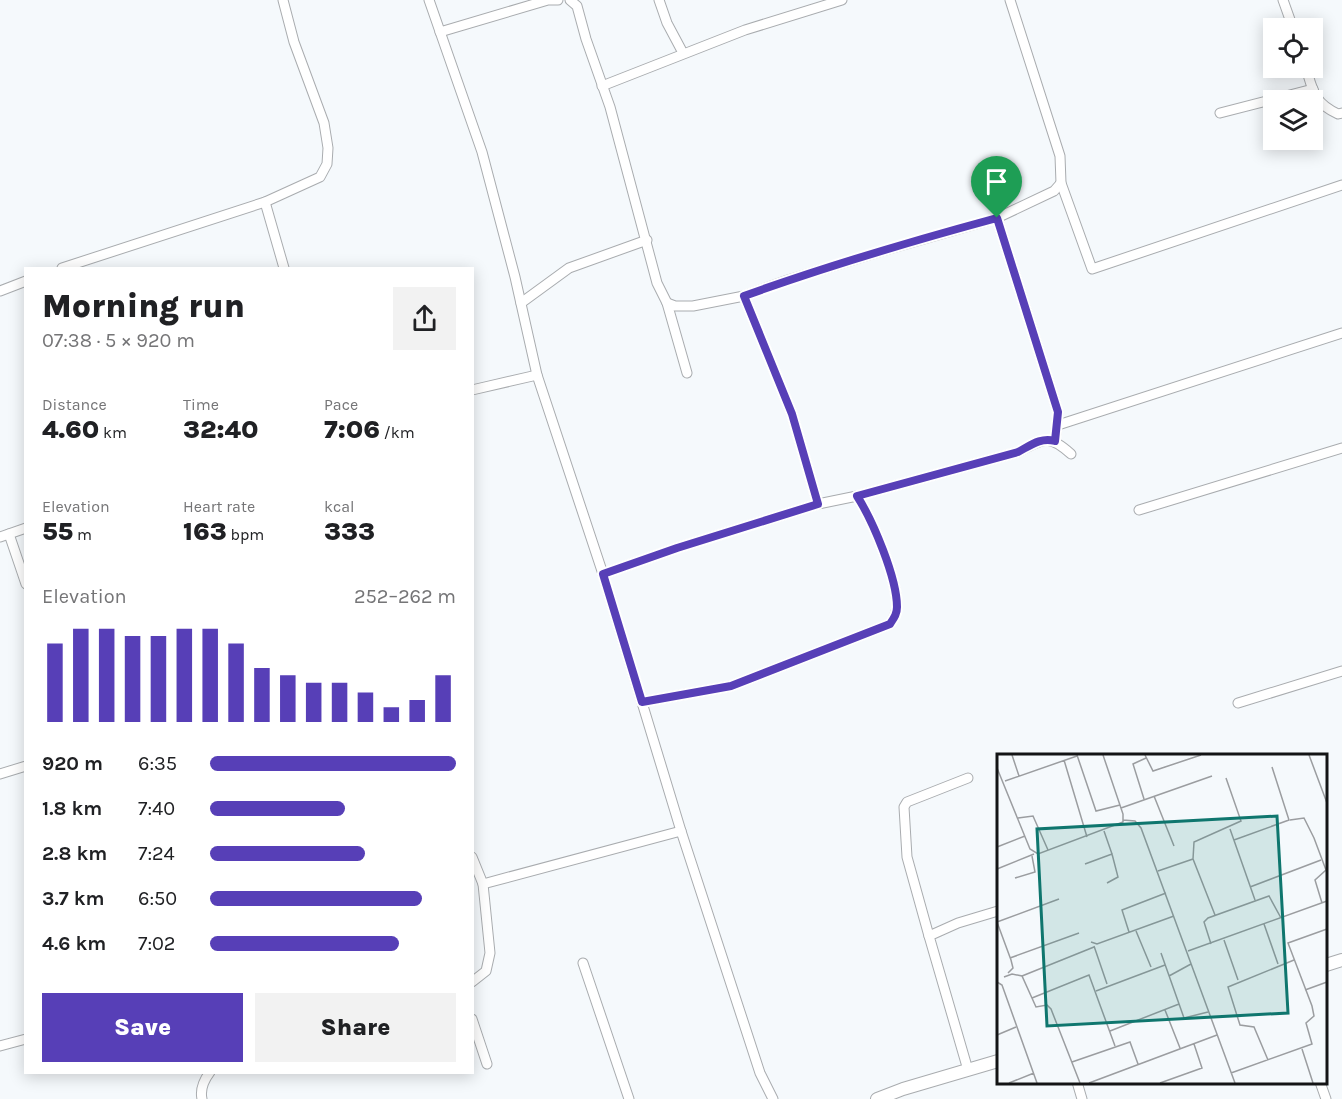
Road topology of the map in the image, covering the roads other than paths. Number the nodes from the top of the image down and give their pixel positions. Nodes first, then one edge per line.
1 (283, 0) edge
2 (429, 0) edge
3 (558, 0) edge
4 (570, 0) edge
5 (659, 0) edge
6 (842, 0) edge
7 (1010, 0) edge
8 (1283, 0) edge
9 (1289, 18) edge
10 (440, 32) junction
11 (683, 53) junction
12 (1309, 78) edge
13 (602, 86) junction
14 (1313, 89) junction
15 (1220, 113) dead end
16 (1342, 113) edge
17 (1061, 183) junction
18 (1342, 185) edge
19 (265, 202) junction
20 (997, 218) junction
21 (647, 240) junction
22 (65, 267) edge
23 (284, 267) edge
24 (24, 282) edge
25 (0, 291) edge
26 (744, 296) junction
27 (521, 303) junction
28 (667, 303) junction
29 (1342, 333) edge
30 (687, 373) dead end
31 (537, 375) junction
32 (474, 390) edge
33 (1058, 425) junction
34 (1055, 441) junction
35 (1342, 448) edge
36 (1071, 454) dead end
37 (857, 496) junction
38 (818, 504) junction
39 (1139, 510) dead end
40 (24, 529) edge
41 (5, 535) edge
42 (603, 574) junction
43 (24, 579) edge
44 (1342, 671) edge
45 (642, 702) junction
46 (1238, 703) dead end
47 (24, 766) edge
48 (0, 774) edge
49 (968, 778) dead end
50 (681, 831) junction
51 (474, 862) edge
52 (483, 884) junction
53 (997, 912) edge
54 (929, 936) junction
55 (1342, 960) edge
56 (583, 963) dead end
57 (1327, 965) edge
58 (474, 980) edge
59 (474, 1025) edge
60 (24, 1040) edge
61 (0, 1046) edge
62 (997, 1062) edge
63 (487, 1064) dead end
64 (968, 1070) junction
65 (209, 1074) edge
66 (1077, 1084) edge
67 (1320, 1084) edge
68 (202, 1099) edge
69 (629, 1099) edge
70 (773, 1099) edge
71 (877, 1099) edge
72 (1082, 1099) edge
73 (1326, 1099) edge

1 - 19 street
2 - 10 street
3 - 10 street
4 - 13 street
5 - 11 street
6 - 11 street
7 - 17 street
8 - 9 street
10 - 27 street
11 - 13 street
12 - 14 street
13 - 21 street
14 - 15 street
14 - 16 street
17 - 18 street
17 - 20 street
19 - 22 street
19 - 23 street
20 - 26 street
20 - 33 street
21 - 27 street
21 - 28 street
24 - 25 street
26 - 28 street
26 - 38 street
27 - 31 street
28 - 30 street
29 - 33 street
31 - 32 street
31 - 42 street
33 - 34 street
34 - 36 street
34 - 37 street
35 - 39 street
37 - 38 street
37 - 45 street
38 - 42 street
40 - 41 street
41 - 43 street
42 - 45 street
44 - 46 street
45 - 50 street
47 - 48 street
49 - 54 street
50 - 52 street
50 - 70 street
51 - 52 street
52 - 58 street
53 - 54 street
54 - 64 street
55 - 57 street
56 - 69 street
59 - 63 street
60 - 61 street
62 - 64 street
64 - 71 street
65 - 68 street
66 - 72 street
67 - 73 street

